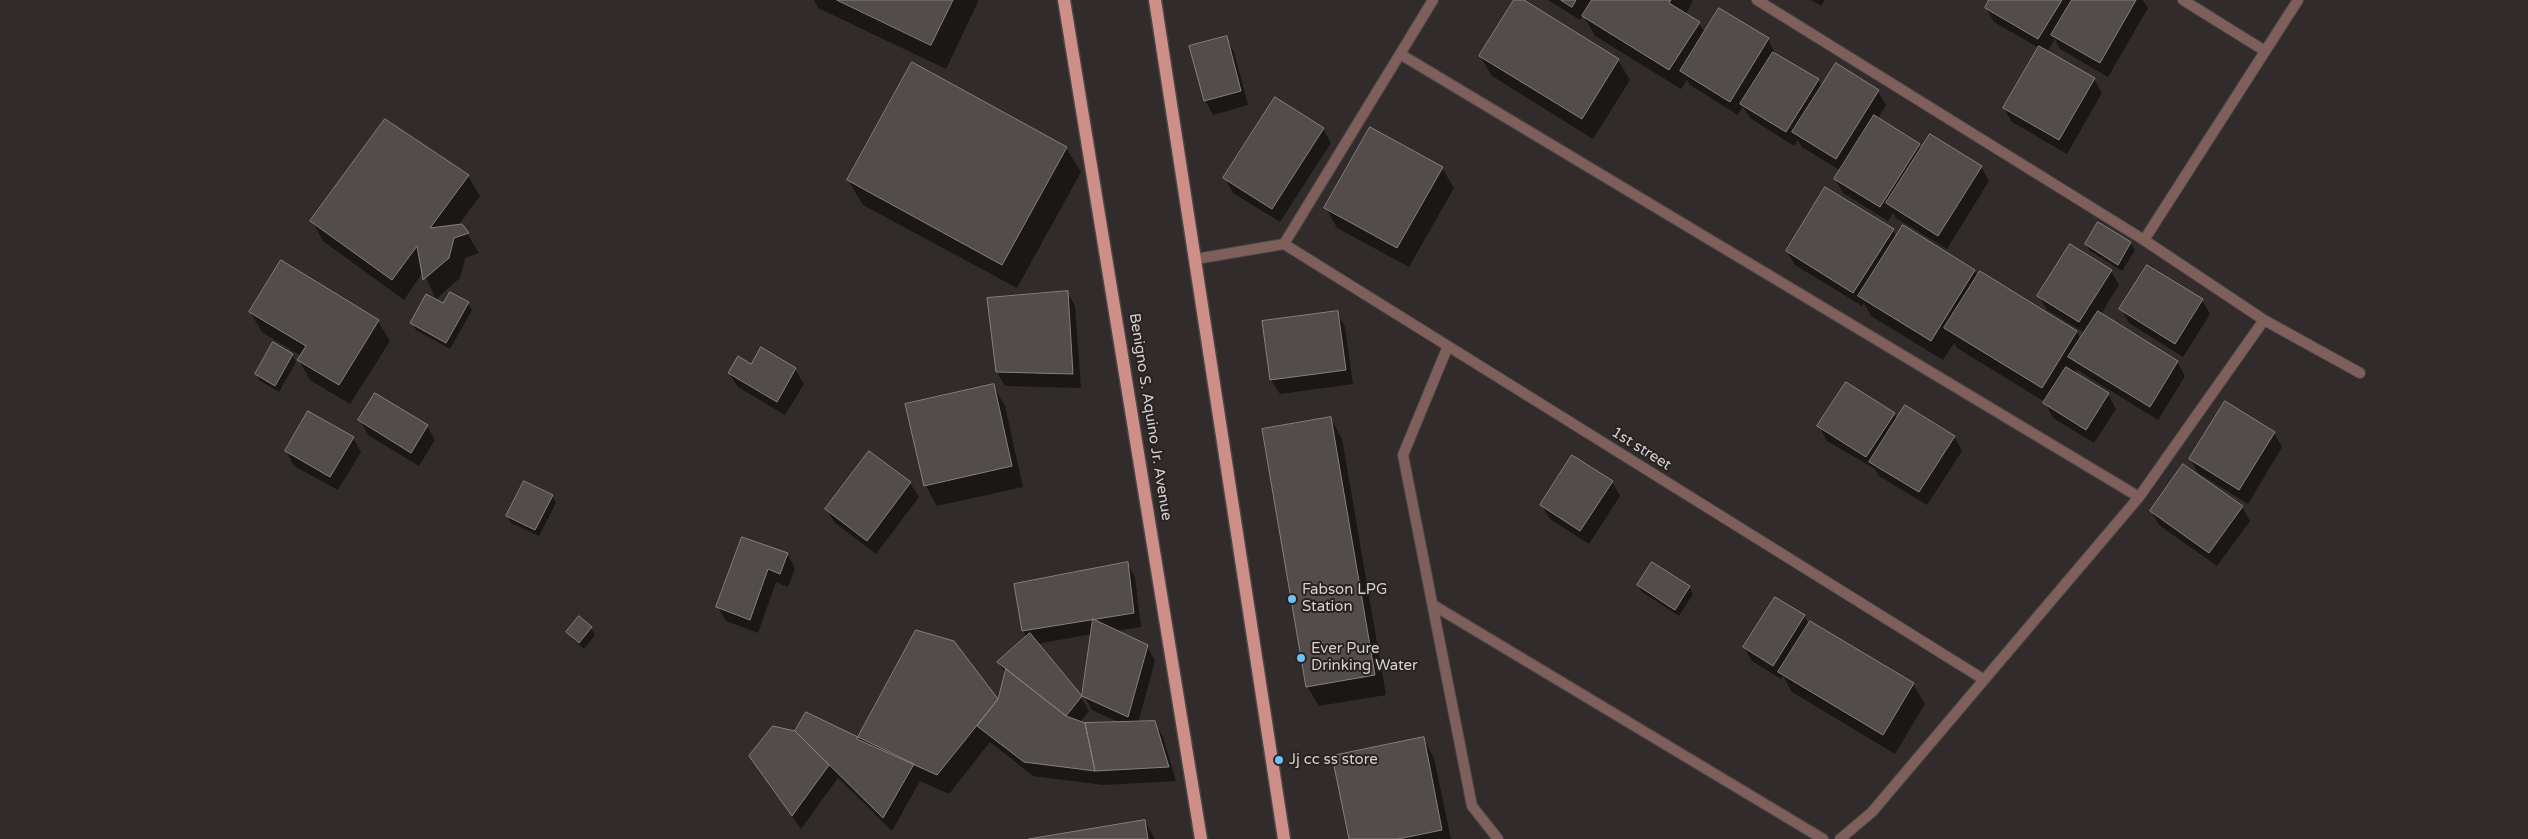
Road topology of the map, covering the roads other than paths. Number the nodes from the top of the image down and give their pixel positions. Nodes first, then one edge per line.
1 (1064, 0) edge
2 (1154, 0) edge
3 (1433, 0) edge
4 (1757, 0) edge
5 (2183, 0) edge
6 (2298, 0) edge
7 (2265, 51) junction
8 (1400, 54) junction
9 (2144, 240) junction
10 (1284, 244) junction
11 (1196, 259) junction
12 (2264, 320) junction
13 (1448, 346) junction
14 (2360, 373) dead end
15 (2139, 497) junction
16 (1433, 604) junction
17 (1983, 680) junction
18 (1202, 839) edge
19 (1284, 839) edge
20 (1498, 839) edge
21 (1823, 839) edge
22 (1840, 839) edge

1 - 18 main road, Benigno S. Aquino Jr. Avenue
2 - 11 main road
3 - 8 street
4 - 9 street
5 - 7 street
6 - 7 street
7 - 9 street
8 - 10 street
8 - 15 street
9 - 12 street
10 - 11 street
10 - 13 street, 1st street
11 - 19 main road
12 - 14 street
12 - 15 street
13 - 16 street
13 - 17 street, 1st street
15 - 17 street
16 - 20 street
16 - 21 street
17 - 22 street

